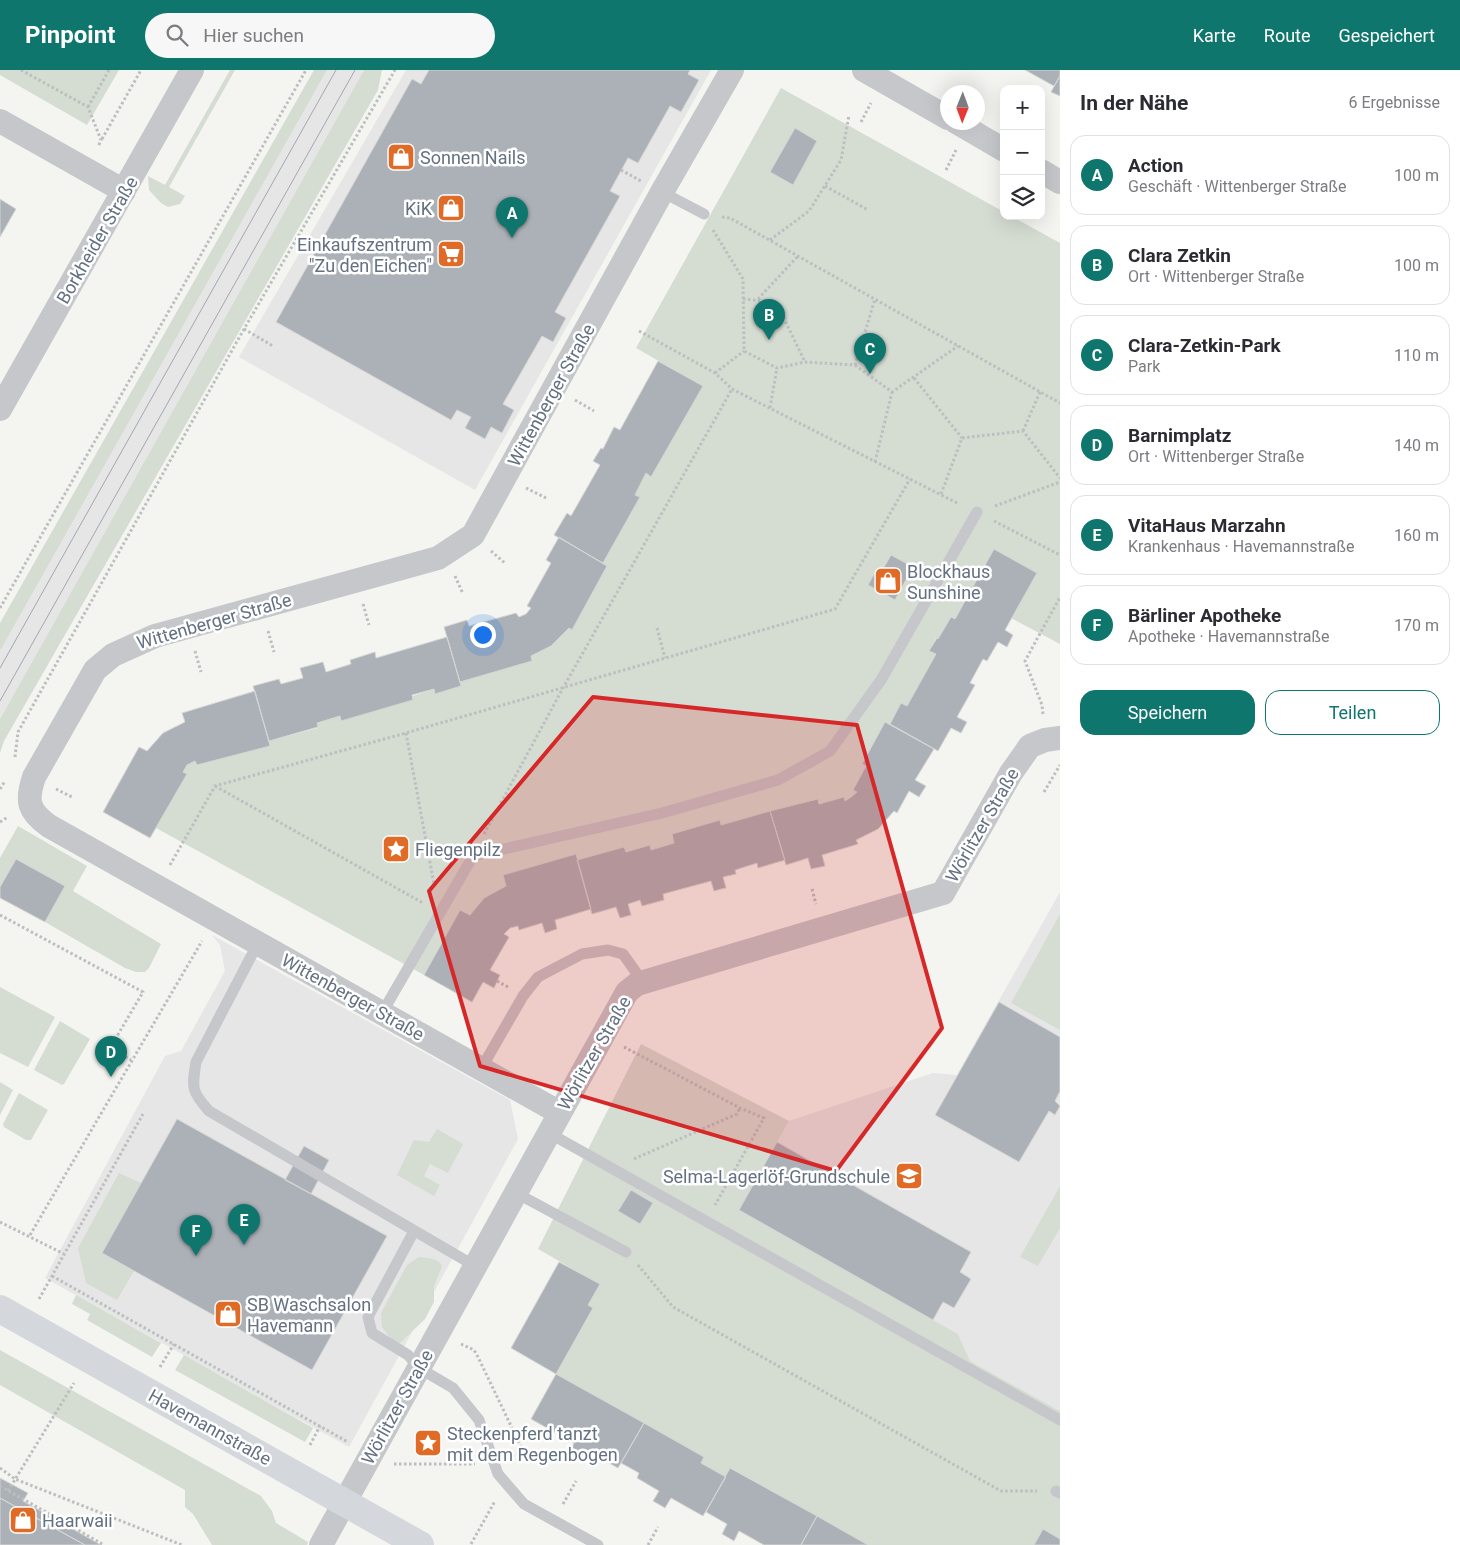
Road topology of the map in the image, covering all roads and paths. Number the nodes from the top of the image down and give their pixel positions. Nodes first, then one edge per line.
1 (21, 70) edge
2 (109, 70) edge
3 (141, 70) edge
4 (192, 70) edge
5 (306, 70) edge
6 (395, 70) edge
7 (732, 70) edge
8 (864, 70) edge
9 (88, 107) junction
10 (940, 113) edge
11 (849, 115) dead end
12 (0, 121) edge
13 (970, 130) edge
14 (101, 140) junction
15 (1000, 148) edge
16 (86, 168) junction
17 (1045, 173) edge
18 (1060, 182) edge
19 (825, 186) junction
20 (124, 191) junction
21 (662, 192) junction
22 (868, 210) dead end
23 (704, 214) junction
24 (770, 240) junction
25 (798, 256) junction
26 (743, 299) junction
27 (875, 299) junction
28 (757, 300) junction
29 (244, 330) junction
30 (639, 331) dead end
31 (273, 346) dead end
32 (958, 346) junction
33 (744, 351) junction
34 (805, 362) junction
35 (854, 365) junction
36 (777, 368) junction
37 (715, 373) junction
38 (914, 378) junction
39 (732, 389) junction
40 (892, 392) junction
41 (1040, 392) junction
42 (1060, 403) edge
43 (770, 408) junction
44 (0, 409) edge
45 (1023, 431) junction
46 (962, 438) junction
47 (875, 462) junction
48 (910, 479) junction
49 (1060, 480) edge
50 (941, 494) junction
51 (977, 512) junction
52 (1060, 555) edge
53 (1060, 597) edge
54 (0, 608) edge
55 (657, 628) dead end
56 (664, 658) junction
57 (562, 688) junction
58 (406, 733) junction
59 (1052, 739) edge
60 (15, 747) dead end
61 (1060, 764) edge
62 (215, 786) junction
63 (1044, 792) dead end
64 (472, 856) junction
65 (158, 887) junction
66 (439, 912) junction
67 (0, 915) edge
68 (215, 919) junction
69 (258, 944) junction
70 (643, 982) junction
71 (382, 1013) junction
72 (602, 1035) junction
73 (132, 1060) junction
74 (481, 1069) junction
75 (740, 1108) junction
76 (143, 1114) dead end
77 (554, 1123) junction
78 (614, 1168) junction
79 (516, 1193) junction
80 (706, 1221) junction
81 (0, 1222) edge
82 (414, 1231) junction
83 (30, 1235) junction
84 (626, 1252) joint
85 (64, 1254) junction
86 (475, 1266) junction
87 (52, 1276) junction
88 (39, 1299) dead end
89 (0, 1309) edge
90 (439, 1332) junction
91 (174, 1344) junction
92 (160, 1367) dead end
93 (419, 1368) junction
94 (74, 1383) dead end
95 (1060, 1420) edge
96 (320, 1426) junction
97 (350, 1443) dead end
98 (310, 1445) dead end
99 (523, 1451) junction
100 (537, 1459) dead end
101 (390, 1464) dead end
102 (494, 1464) junction
103 (0, 1468) edge
104 (15, 1479) junction
105 (576, 1481) dead end
106 (505, 1483) junction
107 (0, 1486) edge
108 (8, 1491) junction
109 (1058, 1492) edge
110 (346, 1503) junction
111 (554, 1521) junction
112 (658, 1527) dead end
113 (471, 1544) edge
114 (104, 1545) edge
115 (182, 1545) edge
116 (321, 1545) edge
117 (420, 1545) edge
118 (598, 1545) edge
119 (648, 1545) edge

1 - 9 path
2 - 9 path
3 - 14 path
4 - 20 street, Borkheider Straße
5 - 54 path
6 - 29 path
7 - 21 street, Wittenberger Straße
8 - 10 street
9 - 14 path
11 - 19 path
12 - 16 street
13 - 15 street
14 - 16 path
16 - 20 street
17 - 18 street
19 - 22 path
19 - 24 path
20 - 44 street, Borkheider Straße
21 - 23 lane
21 - 65 street, Wittenberger Straße
23 - 24 path
23 - 26 path
24 - 25 path
25 - 27 path
25 - 28 path
26 - 28 path
26 - 33 path
27 - 32 path
27 - 35 path
28 - 34 path
29 - 31 path
29 - 60 path
30 - 37 path
32 - 38 path
32 - 41 path
33 - 36 path
33 - 37 path
34 - 35 path
34 - 36 path
35 - 40 path
36 - 43 path
37 - 39 path
38 - 40 path
38 - 46 path
39 - 43 path
39 - 57 path
40 - 47 path
41 - 42 path
41 - 45 path
43 - 47 path
45 - 46 path
45 - 49 path
46 - 50 path
47 - 48 path
48 - 50 path
48 - 56 path
49 - 51 path
50 - 51 path
51 - 52 path
51 - 64 lane
53 - 59 path
55 - 56 path
56 - 57 path
57 - 58 path
57 - 64 path
58 - 62 path
58 - 66 path
59 - 70 street, Wörlitzer Straße
61 - 63 path
62 - 65 path
62 - 66 path
64 - 66 lane
65 - 68 street, Wittenberger Straße
66 - 71 lane
67 - 73 path
68 - 69 street, Wittenberger Straße
68 - 73 path
69 - 71 street, Wittenberger Straße
69 - 82 lane
70 - 72 street, Wörlitzer Straße
70 - 74 lane
71 - 74 street, Wittenberger Straße
72 - 75 path
72 - 77 street, Wörlitzer Straße
73 - 83 path
74 - 77 street, Wittenberger Straße
75 - 78 path
75 - 80 path
76 - 85 path
77 - 78 lane
77 - 79 street, Wörlitzer Straße
78 - 80 lane
79 - 84 lane
79 - 86 street, Wörlitzer Straße
80 - 95 lane
81 - 83 path
82 - 86 lane
82 - 93 lane
83 - 85 path
84 - 109 path
85 - 87 path
86 - 90 street, Wörlitzer Straße
87 - 88 path
87 - 91 path
89 - 110 main road, Havemannstraße
90 - 93 street, Wörlitzer Straße
90 - 99 path
91 - 92 path
91 - 96 path
93 - 102 lane
93 - 110 street, Wörlitzer Straße
94 - 104 path
96 - 97 path
96 - 98 path
99 - 100 path
99 - 102 path
101 - 102 path
102 - 106 lane
103 - 104 path
104 - 108 path
104 - 115 path
105 - 111 path
106 - 111 lane
106 - 113 path
107 - 108 path
108 - 114 path
110 - 116 street, Wörlitzer Straße
110 - 117 main road, Havemannstraße
111 - 118 lane
112 - 119 path

